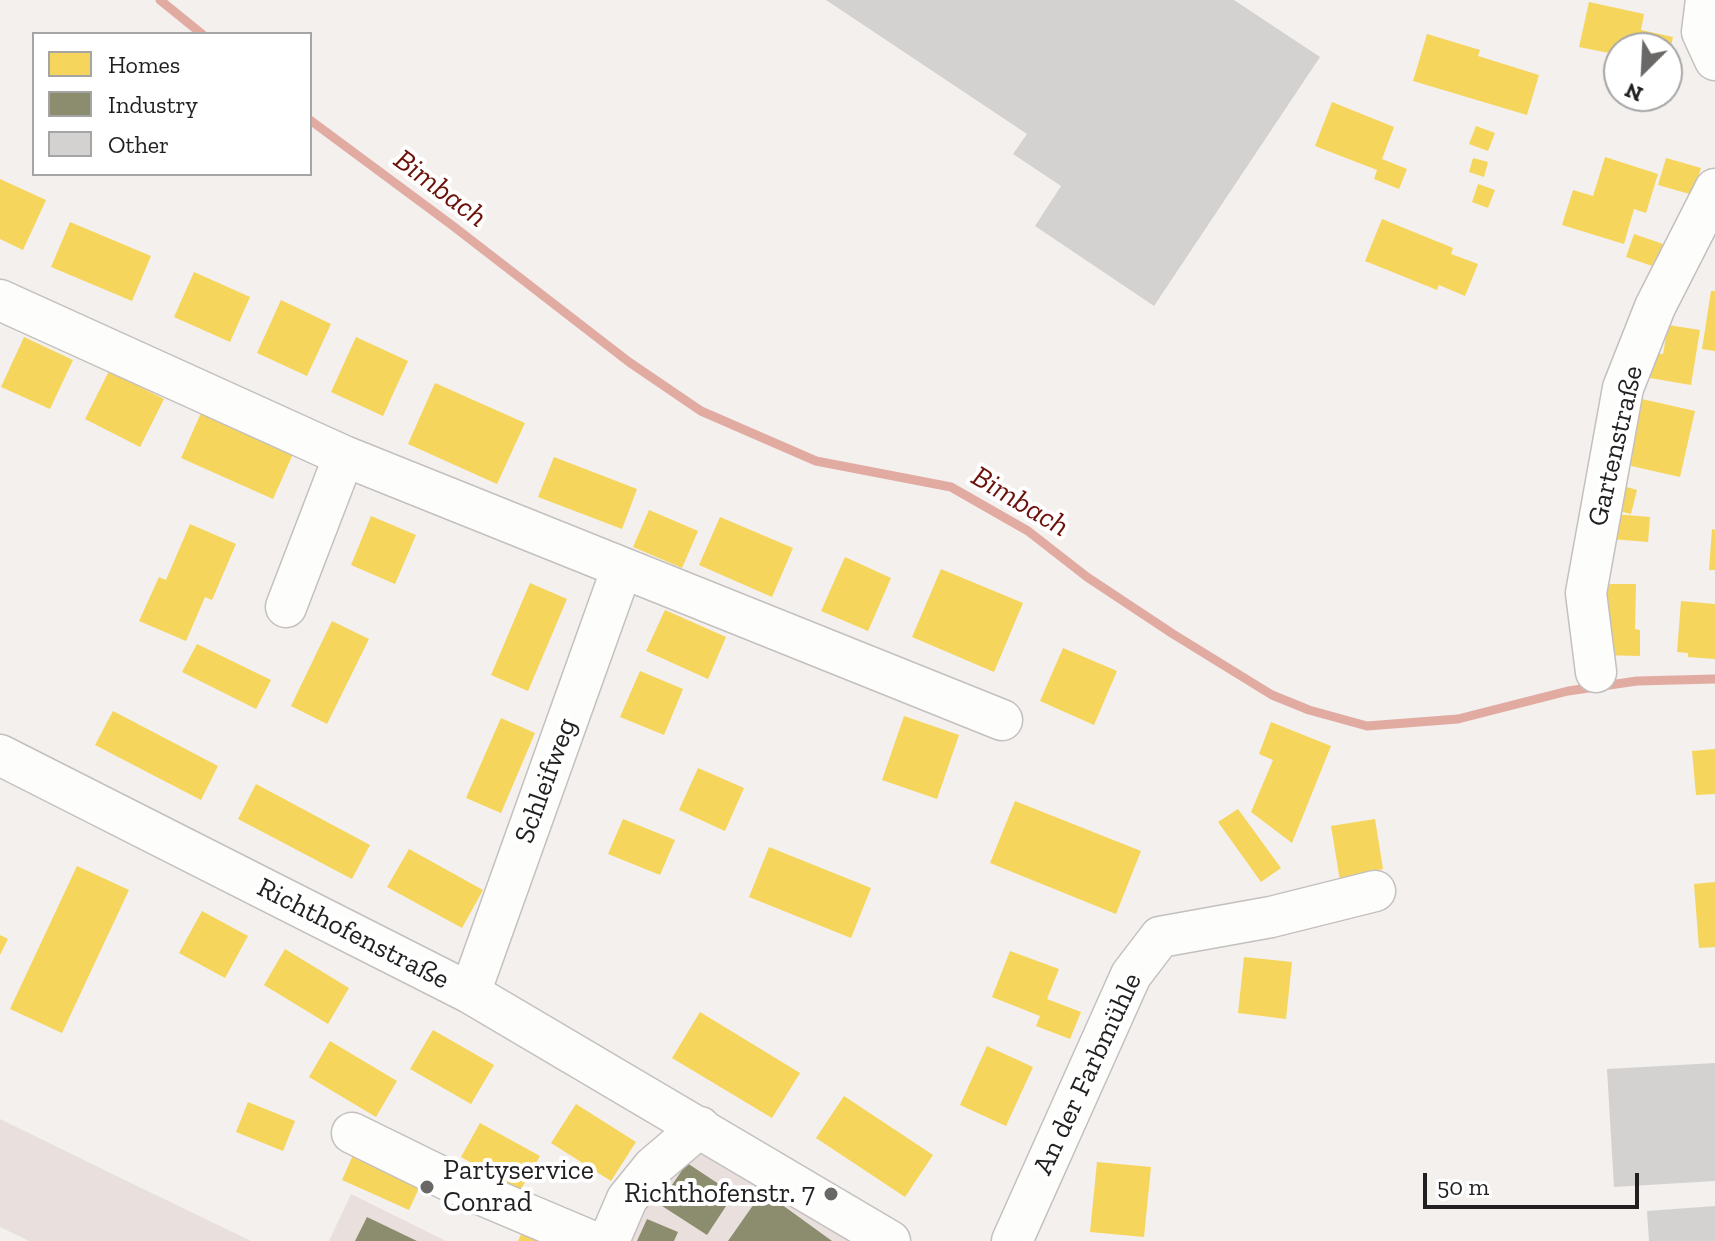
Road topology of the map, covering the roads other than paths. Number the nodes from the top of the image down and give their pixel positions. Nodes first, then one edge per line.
1 (1706, 0) edge
2 (1715, 60) edge
3 (1715, 189) edge
4 (0, 300) edge
5 (344, 456) junction
6 (622, 568) junction
7 (286, 607) dead end
8 (1596, 672) dead end
9 (1002, 720) dead end
10 (0, 755) edge
11 (1375, 891) dead end
12 (470, 993) junction
13 (700, 1127) junction
14 (352, 1133) dead end
15 (591, 1241) edge
16 (609, 1241) edge
17 (890, 1241) edge
18 (1012, 1241) edge

1 - 2 street
3 - 8 street, Gartenstraße
4 - 5 street
5 - 6 street
5 - 7 street
6 - 9 street
6 - 12 street, Schleifweg
10 - 12 street, Richthofenstraße
11 - 18 street, An der Farbmühle
12 - 13 street, Richthofenstraße
13 - 16 street
13 - 17 street, Richthofenstraße
14 - 15 street

